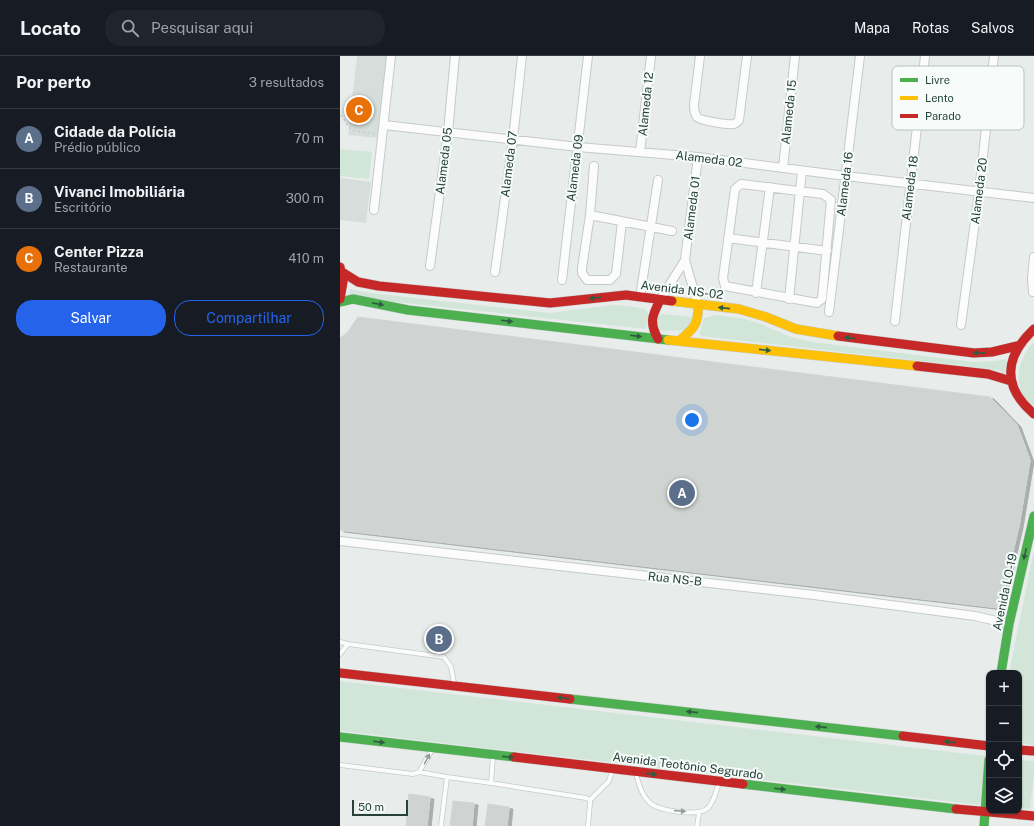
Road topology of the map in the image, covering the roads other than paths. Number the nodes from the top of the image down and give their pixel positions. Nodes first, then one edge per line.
1 (392, 56) edge
2 (455, 56) edge
3 (522, 56) edge
4 (588, 56) edge
5 (651, 56) edge
6 (700, 56) edge
7 (747, 56) edge
8 (796, 56) edge
9 (860, 56) edge
10 (925, 56) edge
11 (994, 56) edge
12 (924, 66) edge
13 (993, 66) edge
14 (384, 125) junction
15 (917, 130) edge
16 (986, 130) edge
17 (448, 132) junction
18 (513, 139) junction
19 (578, 147) junction
20 (640, 152) junction
21 (698, 157) junction
22 (594, 166) dead end
23 (783, 168) junction
24 (802, 171) junction
25 (846, 176) junction
26 (658, 180) dead end
27 (911, 184) junction
28 (770, 187) junction
29 (800, 192) junction
30 (979, 192) junction
31 (1034, 198) edge
32 (374, 210) dead end
33 (590, 215) junction
34 (622, 222) junction
35 (652, 227) junction
36 (672, 231) dead end
37 (728, 238) junction
38 (763, 243) junction
39 (794, 247) junction
40 (827, 251) junction
41 (1034, 257) edge
42 (685, 260) junction
43 (430, 266) dead end
44 (341, 269) edge
45 (495, 272) dead end
46 (562, 280) dead end
47 (1034, 292) edge
48 (756, 293) junction
49 (640, 297) junction
50 (789, 298) junction
51 (340, 299) edge
52 (660, 300) junction
53 (340, 302) edge
54 (698, 305) junction
55 (829, 312) dead end
56 (895, 320) dead end
57 (962, 325) dead end
58 (1034, 329) edge
59 (658, 339) junction
60 (678, 341) junction
61 (1017, 346) junction
62 (1011, 381) junction
63 (1034, 414) edge
64 (1034, 516) edge
65 (340, 541) edge
66 (1009, 624) junction
67 (340, 642) edge
68 (348, 644) junction
69 (340, 654) edge
70 (1001, 670) edge
71 (340, 673) edge
72 (455, 686) junction
73 (340, 737) edge
74 (986, 746) edge
75 (433, 748) junction
76 (1022, 750) edge
77 (1034, 751) edge
78 (493, 755) junction
79 (340, 766) edge
80 (612, 769) junction
81 (419, 772) junction
82 (635, 772) junction
83 (447, 777) junction
84 (988, 778) edge
85 (720, 782) junction
86 (490, 783) junction
87 (590, 800) junction
88 (985, 812) junction
89 (698, 813) junction
90 (1034, 816) edge
91 (441, 826) edge
92 (588, 826) edge
93 (697, 826) edge
94 (984, 826) edge

1 - 14 street
2 - 17 street, Alameda 05
3 - 18 street, Alameda 07
4 - 19 street, Alameda 09
5 - 20 street, Alameda 12
6 - 7 street
8 - 23 street, Alameda 15
9 - 25 street, Alameda 16
10 - 12 street, Alameda 18
11 - 13 street, Alameda 20
14 - 17 street, Alameda 02
14 - 32 street
15 - 27 street, Alameda 18
16 - 30 street, Alameda 20
17 - 18 street, Alameda 02
17 - 43 street, Alameda 05
18 - 19 street, Alameda 02
18 - 45 street, Alameda 07
19 - 20 street, Alameda 02
19 - 46 street, Alameda 09
20 - 21 street, Alameda 02
21 - 23 street, Alameda 02
21 - 42 street, Alameda 01
22 - 33 street
23 - 24 street, Alameda 02
24 - 25 street, Alameda 02
24 - 29 street
25 - 27 street, Alameda 02
25 - 55 street, Alameda 16
26 - 35 street
27 - 30 street, Alameda 02
27 - 56 street, Alameda 18
28 - 29 street
28 - 37 street
28 - 38 street
29 - 39 street
29 - 40 street
30 - 31 street, Alameda 02
30 - 57 street, Alameda 20
33 - 34 street
33 - 34 street
34 - 35 street
35 - 36 street
35 - 49 street
37 - 38 street
37 - 48 street
38 - 39 street
38 - 48 street
39 - 40 street
39 - 50 street
40 - 50 street
41 - 47 street
42 - 52 street, Alameda 01
42 - 54 street, Alameda 01
49 -> 44 main road, Avenida NS-02
44 - 51 main road
48 - 50 street
49 - 52 main road, Avenida NS-02
52 - 54 main road, Avenida NS-02
52 - 59 main road
53 -> 59 main road
54 - 60 main road
61 -> 54 main road, Avenida NS-02
58 - 61 main road
59 - 60 main road
60 -> 62 main road
61 - 62 main road
62 - 63 main road
64 -> 66 main road, Avenida LO-19
65 - 66 street, Rua NS-B
66 - 70 main road, Avenida LO-19
67 - 68 lane
68 - 69 lane
68 - 72 lane
71 - 72 main road
74 -> 72 main road
73 -> 75 main road, Avenida Teotônio Segurado
75 - 78 main road, Avenida Teotônio Segurado
81 -> 75 lane
76 - 77 main road
78 -> 80 main road, Avenida Teotônio Segurado
78 - 86 lane
79 - 81 lane
80 - 82 main road, Avenida Teotônio Segurado
80 - 87 lane
81 - 83 lane
82 -> 85 main road, Avenida Teotônio Segurado
82 -> 89 lane
83 - 86 lane
83 - 91 lane
84 - 88 main road
85 -> 88 main road, Avenida Teotônio Segurado
85 - 89 lane
86 - 87 lane
87 - 92 lane
88 - 90 main road, Avenida Teotônio Segurado
88 - 94 main road
89 - 93 lane

